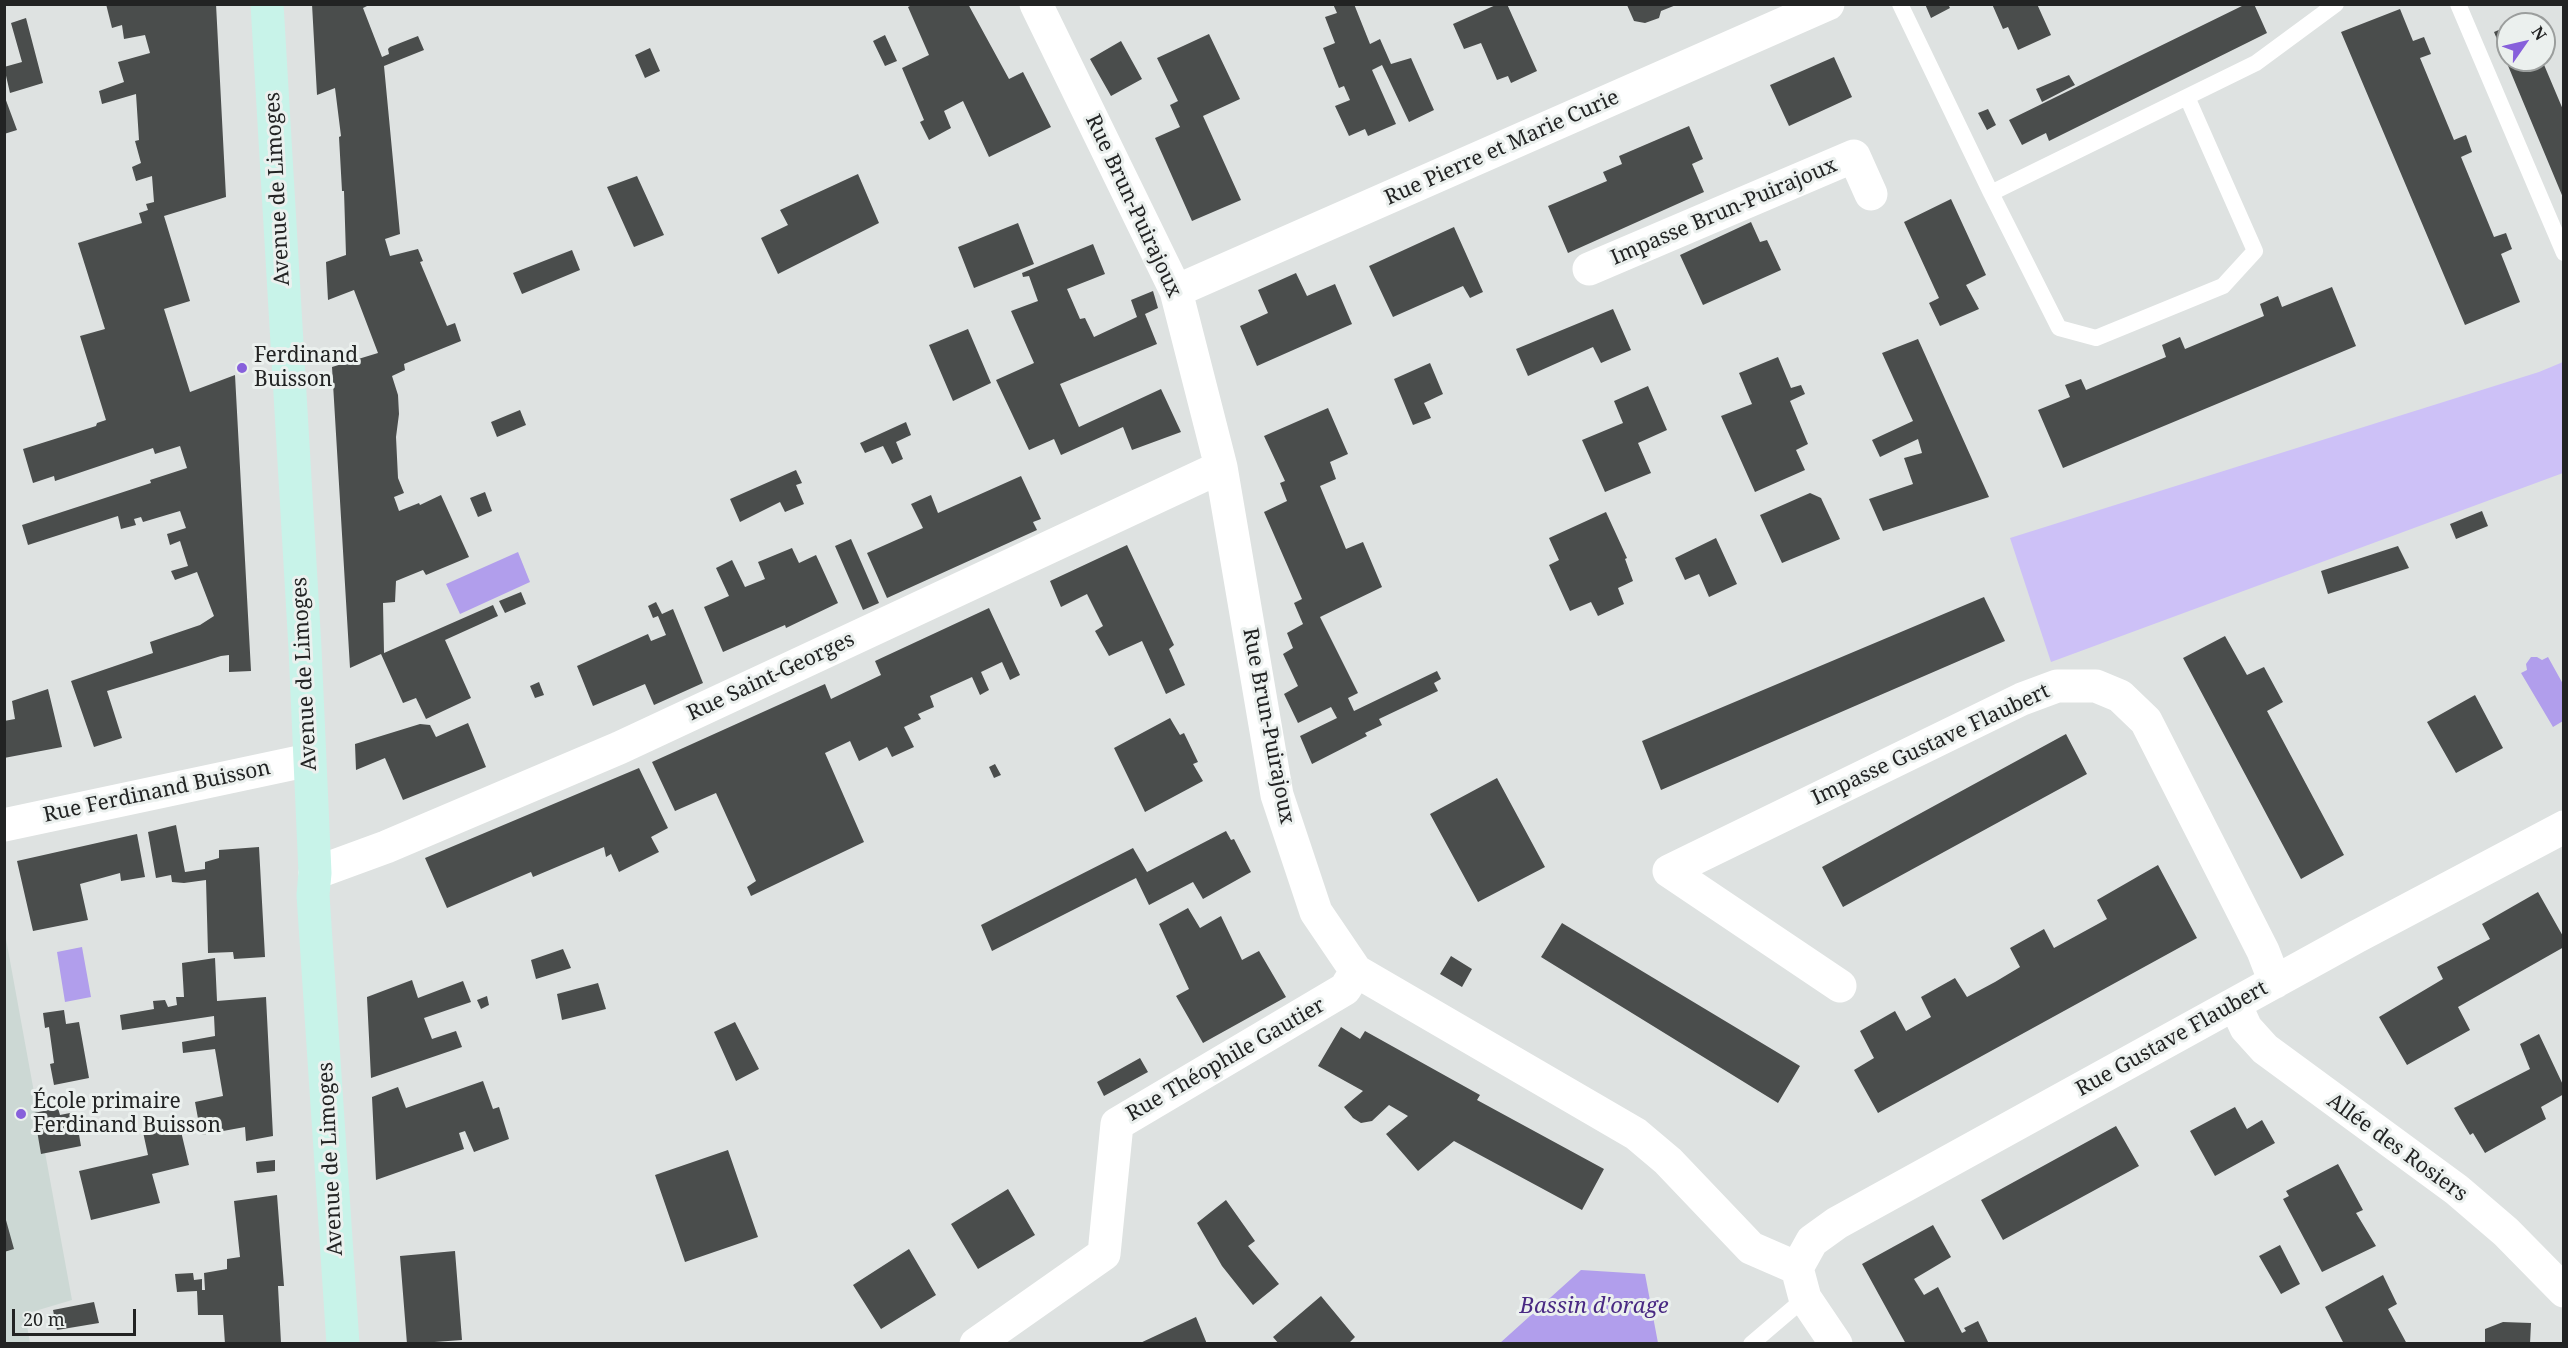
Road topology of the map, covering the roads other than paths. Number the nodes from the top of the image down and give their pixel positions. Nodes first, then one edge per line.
1 (267, 4) edge
2 (1036, 4) edge
3 (1828, 4) edge
4 (1900, 4) edge
5 (2336, 4) edge
6 (2458, 4) edge
7 (2187, 96) junction
8 (1991, 193) junction
9 (1871, 194) dead end
10 (2564, 254) edge
11 (1589, 269) dead end
12 (1176, 291) junction
13 (1221, 467) junction
14 (309, 760) junction
15 (4, 825) edge
16 (2564, 828) edge
17 (315, 873) junction
18 (1356, 971) junction
19 (2275, 982) junction
20 (1840, 986) dead end
21 (2235, 1004) junction
22 (1801, 1283) junction
23 (2564, 1291) edge
24 (343, 1344) edge
25 (976, 1344) edge
26 (1751, 1344) edge
27 (1836, 1344) edge

1 - 14 main road, Avenue de Limoges
2 - 12 street, Rue Brun-Puirajoux
3 - 12 street, Rue Pierre et Marie Curie
4 - 8 lane
5 - 7 lane
6 - 10 lane
7 - 8 lane
7 - 8 lane
9 - 11 street, Impasse Brun-Puirajoux
12 - 13 street, Rue Brun-Puirajoux
13 - 17 street, Rue Saint-Georges
13 - 18 street, Rue Brun-Puirajoux
14 - 15 street, Rue Ferdinand Buisson
14 - 17 main road, Avenue de Limoges
16 - 19 street, Rue Gustave Flaubert
17 - 24 main road, Avenue de Limoges
18 - 22 street, Rue Brun-Puirajoux
18 - 25 street, Rue Théophile Gautier
19 - 20 street, Impasse Gustave Flaubert
19 - 21 street, Rue Gustave Flaubert
21 - 22 street, Rue Gustave Flaubert
21 - 23 street, Allée des Rosiers
22 - 26 lane
22 - 27 street

